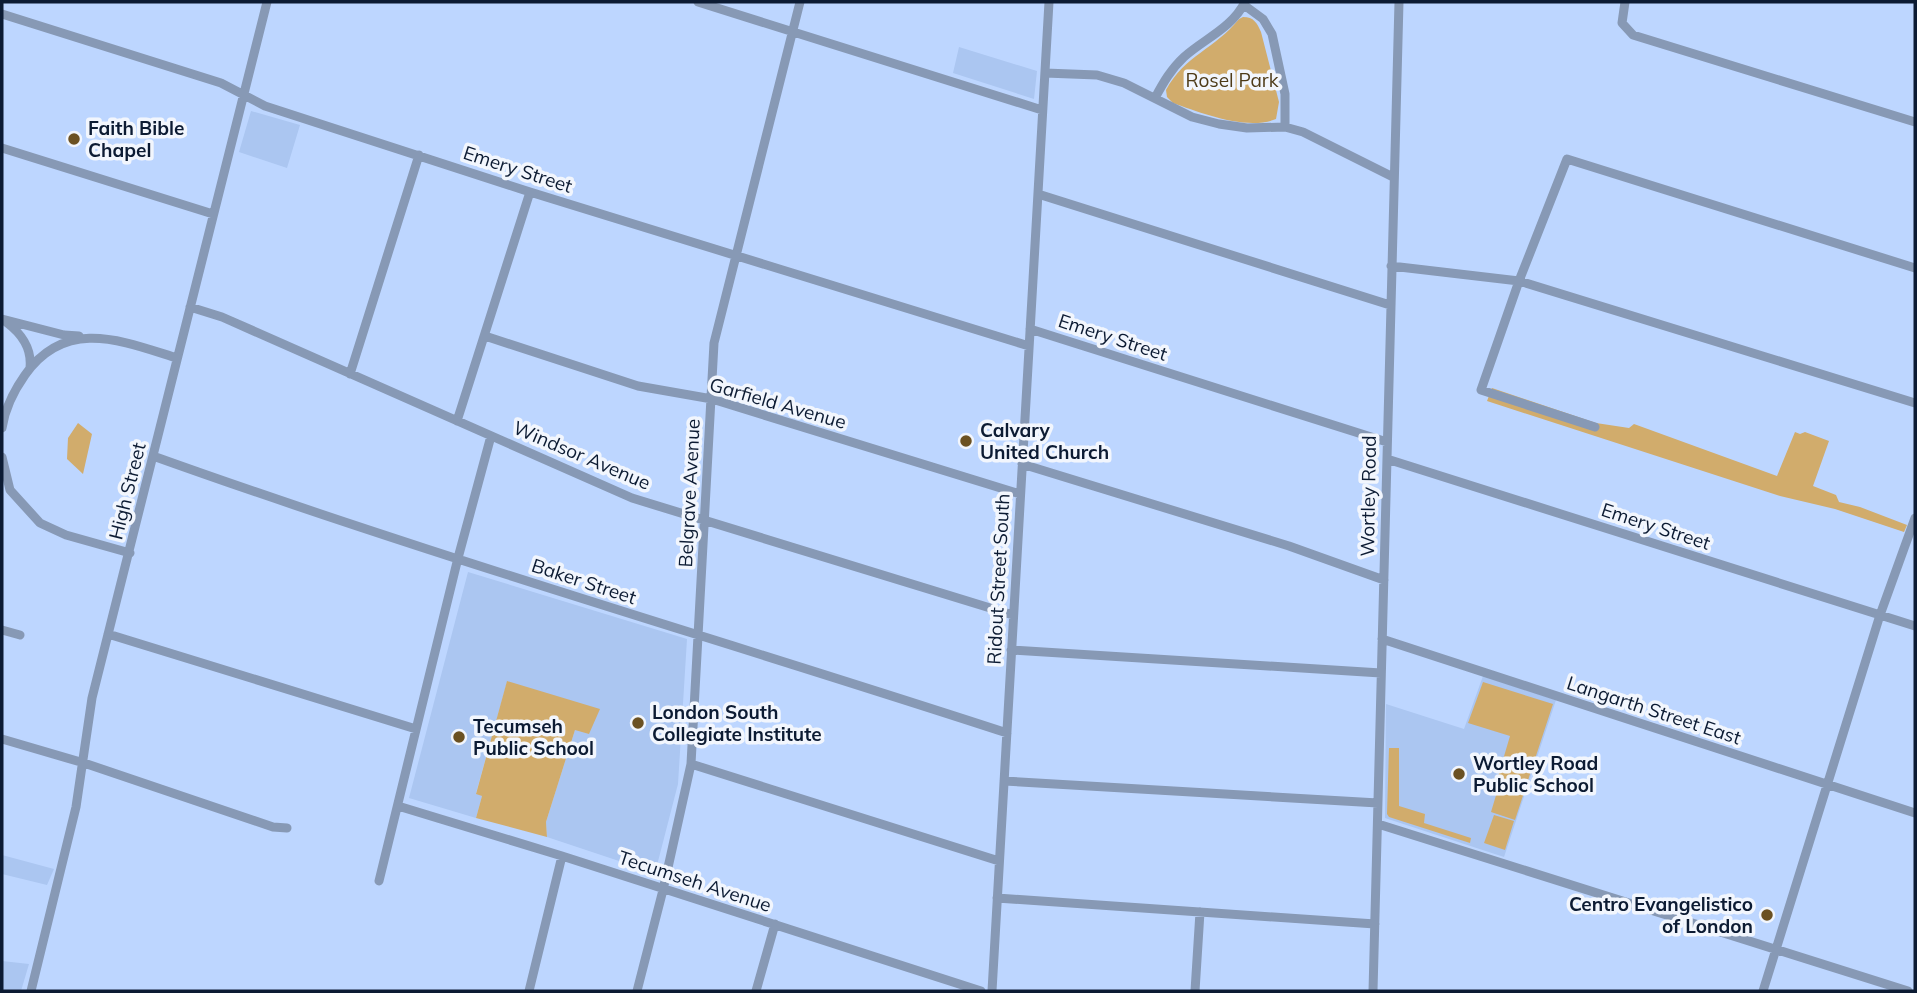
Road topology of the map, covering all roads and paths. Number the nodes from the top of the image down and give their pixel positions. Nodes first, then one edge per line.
1 (267, 2) edge
2 (698, 2) edge
3 (800, 2) edge
4 (1049, 2) edge
5 (1399, 2) edge
6 (1625, 2) edge
7 (1245, 4) edge
8 (2, 14) edge
9 (792, 32) junction
10 (1045, 74) junction
11 (243, 95) junction
12 (1155, 98) junction
13 (1042, 110) junction
14 (1915, 122) edge
15 (1285, 127) junction
16 (2, 148) edge
17 (419, 155) junction
18 (1394, 177) junction
19 (530, 192) junction
20 (1038, 194) junction
21 (213, 214) junction
22 (735, 254) junction
23 (1391, 265) junction
24 (1915, 268) edge
25 (1519, 281) junction
26 (1390, 305) junction
27 (190, 307) junction
28 (1030, 329) junction
29 (485, 336) junction
30 (98, 338) junction
31 (1029, 346) junction
32 (177, 358) junction
33 (30, 368) junction
34 (350, 374) junction
35 (712, 399) junction
36 (1915, 403) edge
37 (457, 421) junction
38 (1595, 427) dead end
39 (2, 428) edge
40 (491, 436) junction
41 (1387, 442) junction
42 (153, 456) junction
43 (2, 457) edge
44 (1387, 459) junction
45 (1022, 464) junction
46 (6, 489) edge
47 (1020, 494) junction
48 (704, 518) junction
49 (1915, 518) edge
50 (130, 553) junction
51 (457, 558) junction
52 (1384, 580) junction
53 (1013, 615) junction
54 (1880, 615) junction
55 (1915, 626) edge
56 (2, 630) edge
57 (108, 634) junction
58 (20, 635) dead end
59 (699, 637) junction
60 (1382, 639) junction
61 (1011, 650) junction
62 (1381, 673) junction
63 (416, 729) junction
64 (1007, 733) junction
65 (2, 739) edge
66 (84, 763) junction
67 (691, 764) junction
68 (1004, 781) junction
69 (1828, 785) junction
70 (1378, 803) junction
71 (398, 806) junction
72 (1915, 813) edge
73 (1378, 824) junction
74 (287, 828) dead end
75 (562, 856) junction
76 (999, 861) junction
77 (379, 881) dead end
78 (663, 890) junction
79 (997, 898) junction
80 (1199, 912) junction
81 (1375, 924) junction
82 (775, 925) junction
83 (1777, 949) junction
84 (31, 991) edge
85 (529, 991) edge
86 (637, 991) edge
87 (757, 991) edge
88 (981, 991) edge
89 (992, 991) edge
90 (1195, 991) edge
91 (1373, 991) edge
92 (1763, 991) edge
93 (1908, 991) edge

1 - 11 street, High Street
2 - 9 street
3 - 9 street, Belgrave Avenue
4 - 10 street, Ridout Street South
5 - 18 street, Wortley Road
6 - 14 street
7 - 12 street
7 - 15 street
8 - 11 street, Emery Street
9 - 13 street
9 - 22 street, Belgrave Avenue
10 - 12 street
10 - 13 street, Ridout Street South
11 - 17 street, Emery Street
11 - 21 street, High Street
12 - 15 street
13 - 20 street, Ridout Street South
15 - 18 street
16 - 21 street
17 - 19 street, Emery Street
17 - 34 street
18 - 23 street, Wortley Road
19 - 22 street, Emery Street
19 - 29 street
20 - 26 street
20 - 28 street, Ridout Street South
21 - 27 street, High Street
22 - 31 street, Emery Street
22 - 35 street, Belgrave Avenue
23 - 25 street
23 - 26 street, Wortley Road
24 - 25 street
25 - 36 street
25 - 38 street
26 - 41 street, Wortley Road
27 - 32 street, High Street
27 - 34 street, Windsor Avenue
28 - 31 street, Ridout Street South
28 - 41 street, Emery Street
29 - 35 street, Garfield Avenue
29 - 37 street
30 - 32 street
30 - 33 street
30 - 33 street
31 - 45 street, Ridout Street South
32 - 42 street, High Street
33 - 39 street
34 - 37 street, Windsor Avenue
35 - 47 street, Garfield Avenue
35 - 48 street, Belgrave Avenue
37 - 40 street, Windsor Avenue
40 - 48 street, Windsor Avenue
40 - 51 street
41 - 44 street, Wortley Road
42 - 50 street, High Street
42 - 51 street, Baker Street
43 - 46 street
44 - 52 street, Wortley Road
44 - 54 street, Emery Street
45 - 47 street, Ridout Street South
45 - 52 street
46 - 50 street
47 - 53 street, Ridout Street South
48 - 53 street, Windsor Avenue
48 - 59 street, Belgrave Avenue
49 - 54 street
50 - 57 street, High Street
51 - 59 street, Baker Street
51 - 63 street
52 - 60 street, Wortley Road
53 - 61 street, Ridout Street South
54 - 55 street, Emery Street
54 - 69 street
56 - 58 street
57 - 63 street
57 - 66 street, High Street
59 - 64 street, Baker Street
59 - 67 street, Belgrave Avenue
60 - 62 street, Wortley Road
60 - 69 street, Langarth Street East
61 - 62 street
61 - 64 street, Ridout Street South
62 - 70 street, Wortley Road
63 - 71 street
64 - 68 street, Ridout Street South
65 - 66 street
66 - 74 street
66 - 84 street, High Street
67 - 76 street
67 - 78 street, Belgrave Avenue
68 - 70 street
68 - 76 street, Ridout Street South
69 - 72 street, Langarth Street East
69 - 83 street
70 - 73 street, Wortley Road
71 - 75 street, Tecumseh Avenue
71 - 77 street
73 - 81 street, Wortley Road
73 - 83 street
75 - 78 street, Tecumseh Avenue
75 - 85 street
76 - 79 street, Ridout Street South
78 - 82 street, Tecumseh Avenue
78 - 86 street, Belgrave Avenue
79 - 80 street
79 - 89 street, Ridout Street South
80 - 81 street
80 - 90 street
81 - 91 street, Wortley Road
82 - 87 street
82 - 88 street, Tecumseh Avenue
83 - 92 street
83 - 93 street

